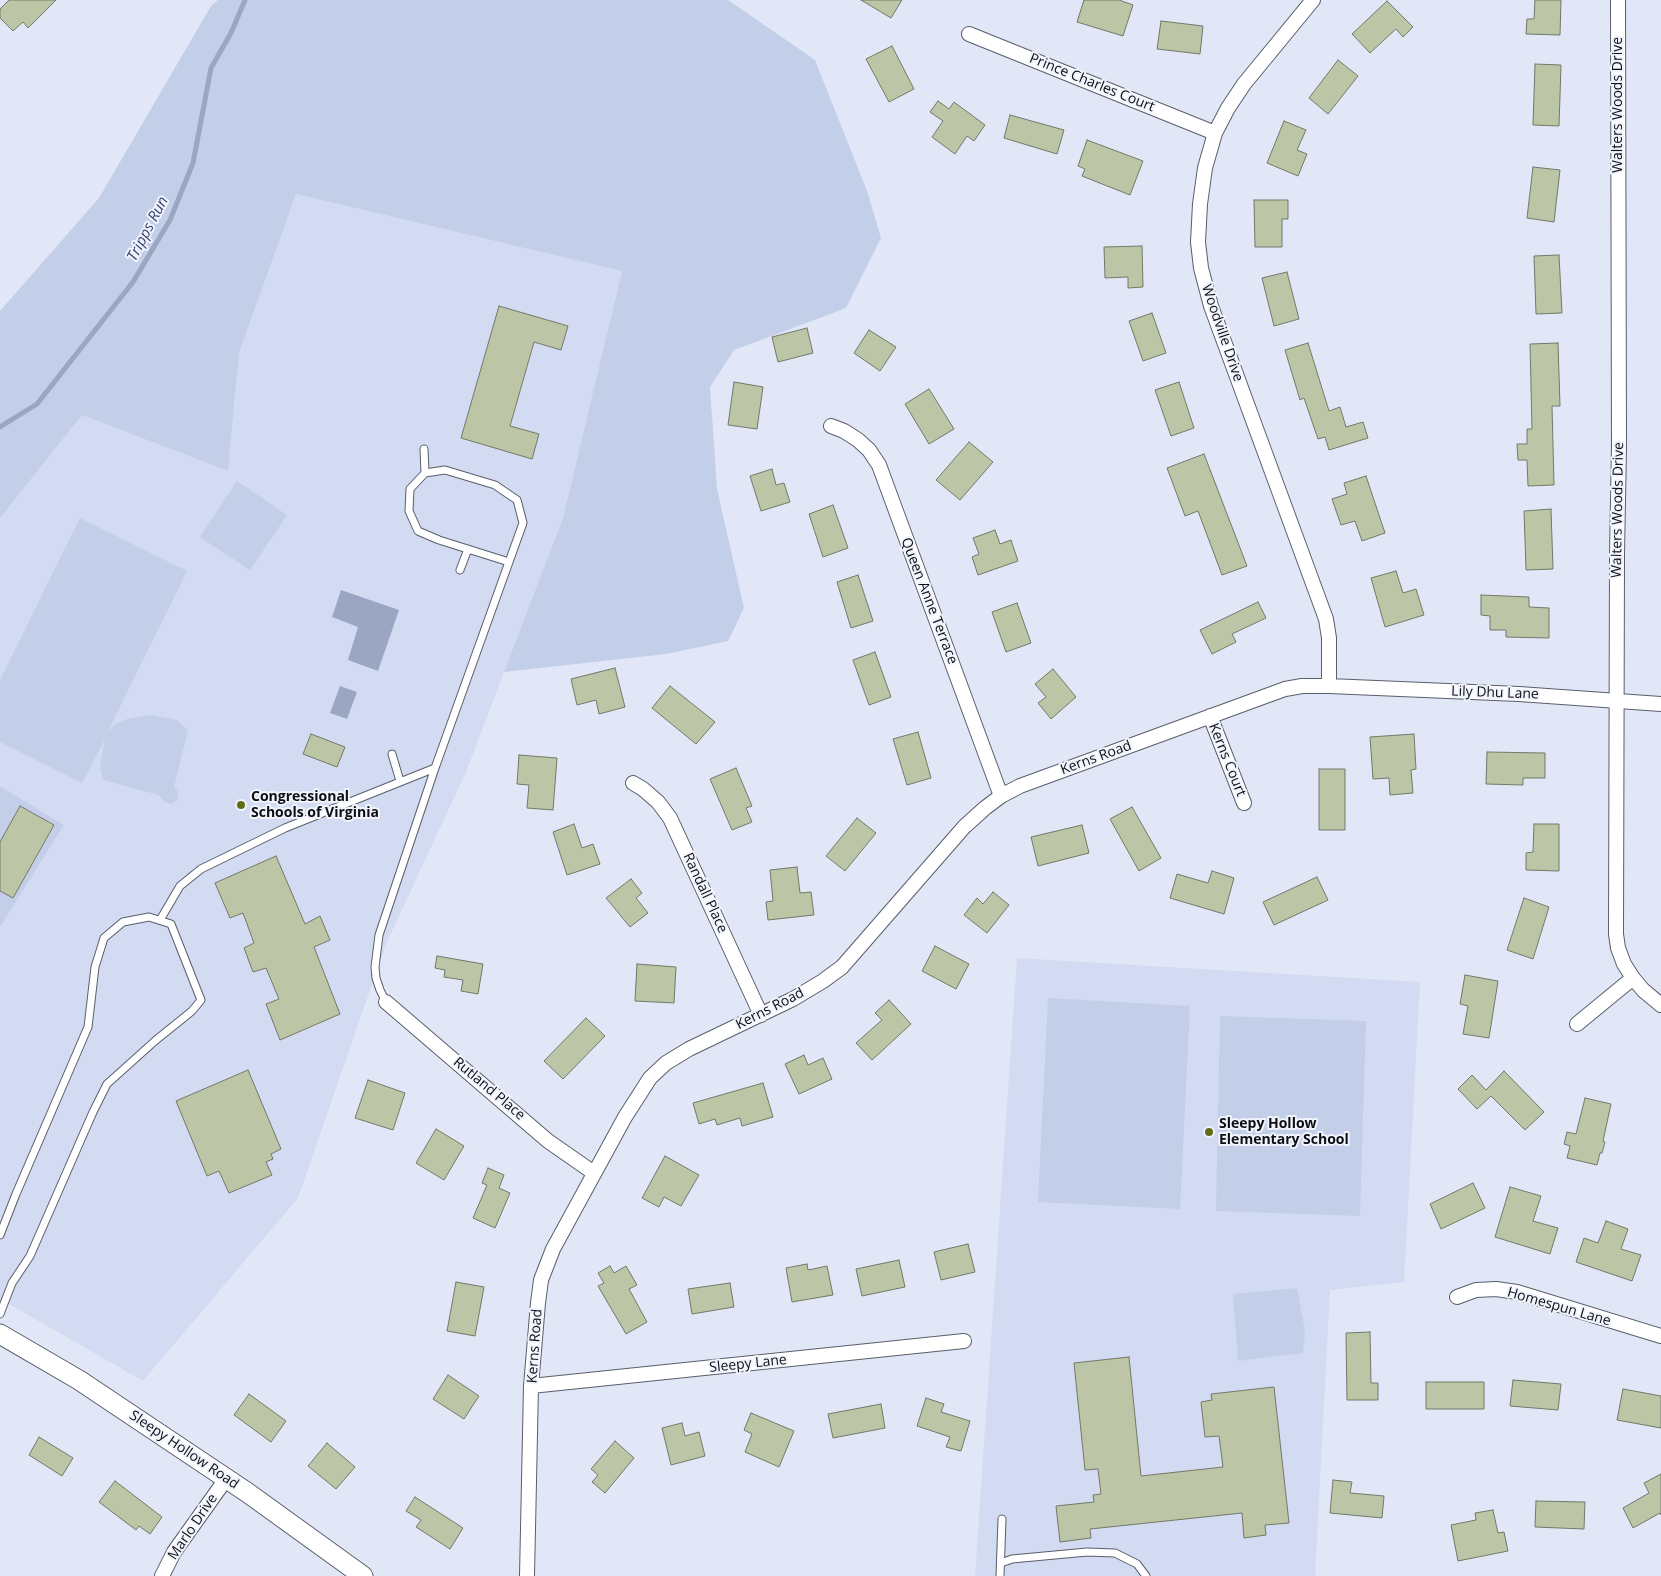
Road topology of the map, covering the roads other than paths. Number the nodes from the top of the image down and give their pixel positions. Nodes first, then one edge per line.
1 (1313, 0) edge
2 (1618, 0) edge
3 (969, 34) dead end
4 (1214, 133) junction
5 (831, 426) dead end
6 (424, 449) dead end
7 (425, 473) junction
8 (468, 549) junction
9 (509, 562) junction
10 (460, 570) dead end
11 (1329, 686) junction
12 (1617, 700) junction
13 (1661, 704) edge
14 (1210, 716) junction
15 (392, 754) dead end
16 (435, 768) junction
17 (400, 782) junction
18 (633, 783) dead end
19 (1001, 796) junction
20 (1244, 803) dead end
21 (160, 920) junction
22 (1633, 978) junction
23 (386, 1002) joint
24 (1661, 1005) edge
25 (761, 1015) junction
26 (1576, 1024) dead end
27 (594, 1173) junction
28 (0, 1235) edge
29 (1457, 1297) dead end
30 (0, 1314) edge
31 (0, 1334) edge
32 (1661, 1336) edge
33 (964, 1341) dead end
34 (532, 1386) junction
35 (226, 1479) junction
36 (1002, 1519) dead end
37 (1001, 1563) junction
38 (162, 1576) edge
39 (363, 1576) edge
40 (527, 1576) edge
41 (1000, 1576) edge
42 (1146, 1576) edge

1 - 4 street, Woodville Drive
2 - 12 street, Walters Woods Drive
3 - 4 street, Prince Charles Court
4 - 11 street, Woodville Drive
5 - 19 street, Queen Anne Terrace
6 - 7 lane
7 - 8 lane
7 - 9 lane
8 - 9 lane
8 - 10 lane
9 - 16 lane
11 - 12 street, Lily Dhu Lane
11 - 14 street, Kerns Road
12 - 13 street, Lily Dhu Lane
12 - 22 street, Walters Woods Drive
14 - 19 street, Kerns Road
14 - 20 street, Kerns Court
15 - 17 lane
16 - 17 lane
16 - 23 lane
17 - 21 lane
18 - 25 street, Randall Place
19 - 25 street, Kerns Road
21 - 28 lane
21 - 30 lane
22 - 24 street, Walters Woods Drive
22 - 26 street
23 - 27 street, Rutland Place
25 - 27 street, Kerns Road
27 - 34 street, Kerns Road
29 - 32 street, Homespun Lane
31 - 35 main road, Sleepy Hollow Road
33 - 34 street, Sleepy Lane
34 - 40 street, Kerns Road
35 - 38 street, Marlo Drive
35 - 39 main road, Sleepy Hollow Road
36 - 37 lane
37 - 41 lane
37 - 42 lane

